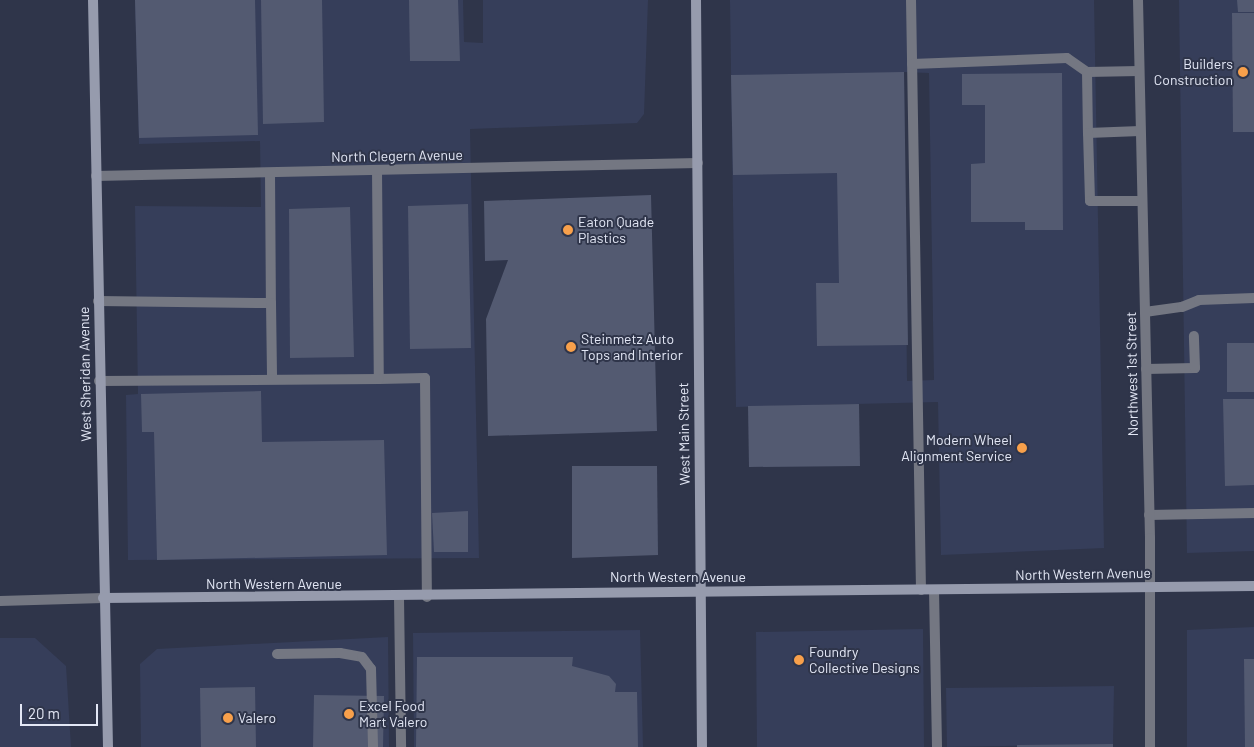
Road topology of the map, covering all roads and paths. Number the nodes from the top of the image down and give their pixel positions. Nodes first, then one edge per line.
1 (92, 0) edge
2 (696, 0) edge
3 (911, 0) edge
4 (1138, 0) edge
5 (912, 64) junction
6 (1139, 71) junction
7 (1086, 72) junction
8 (1140, 130) junction
9 (1088, 133) junction
10 (698, 163) junction
11 (377, 170) junction
12 (270, 173) junction
13 (96, 176) junction
14 (1142, 201) junction
15 (1254, 298) edge
16 (98, 301) junction
17 (271, 303) junction
18 (1145, 312) junction
19 (1194, 336) dead end
20 (1146, 369) junction
21 (272, 379) junction
22 (380, 379) junction
23 (99, 381) junction
24 (1254, 513) edge
25 (1149, 515) junction
26 (1254, 586) edge
27 (1149, 587) junction
28 (921, 590) junction
29 (934, 590) junction
30 (701, 591) junction
31 (399, 597) junction
32 (426, 597) junction
33 (103, 598) junction
34 (0, 601) edge
35 (277, 654) dead end
36 (108, 747) edge
37 (373, 747) edge
38 (402, 747) edge
39 (702, 747) edge
40 (938, 747) edge
41 (1150, 747) edge

1 - 13 street, West Sheridan Avenue
2 - 10 street, West Main Street
3 - 5 street
4 - 6 street, Northwest 1st Street
5 - 7 street
5 - 28 street
6 - 7 street
6 - 8 street, Northwest 1st Street
7 - 9 street
8 - 9 street
8 - 14 street, Northwest 1st Street
9 - 14 street
10 - 11 street, North Clegern Avenue
10 - 30 street, West Main Street
11 - 12 street, North Clegern Avenue
11 - 22 street
12 - 13 street, North Clegern Avenue
12 - 17 street
13 - 16 street, West Sheridan Avenue
14 - 18 street, Northwest 1st Street
15 - 18 street
16 - 17 street
16 - 23 street, West Sheridan Avenue
17 - 21 street
18 - 20 street, Northwest 1st Street
19 - 20 street
20 - 25 street, Northwest 1st Street
21 - 22 street
21 - 23 street
22 - 32 street
23 - 33 street, West Sheridan Avenue
24 - 25 street
25 - 27 street, Northwest 1st Street
26 - 27 street, North Western Avenue
27 - 29 street, North Western Avenue
27 - 41 street, Northwest 1st Street
28 - 29 street, North Western Avenue
28 - 30 street, North Western Avenue
29 - 40 street
30 - 32 street, North Western Avenue
30 - 39 street, West Main Street
31 - 32 street, North Western Avenue
31 - 33 street, North Western Avenue
31 - 38 street
33 - 34 street
33 - 36 street, West Sheridan Avenue
35 - 37 street

